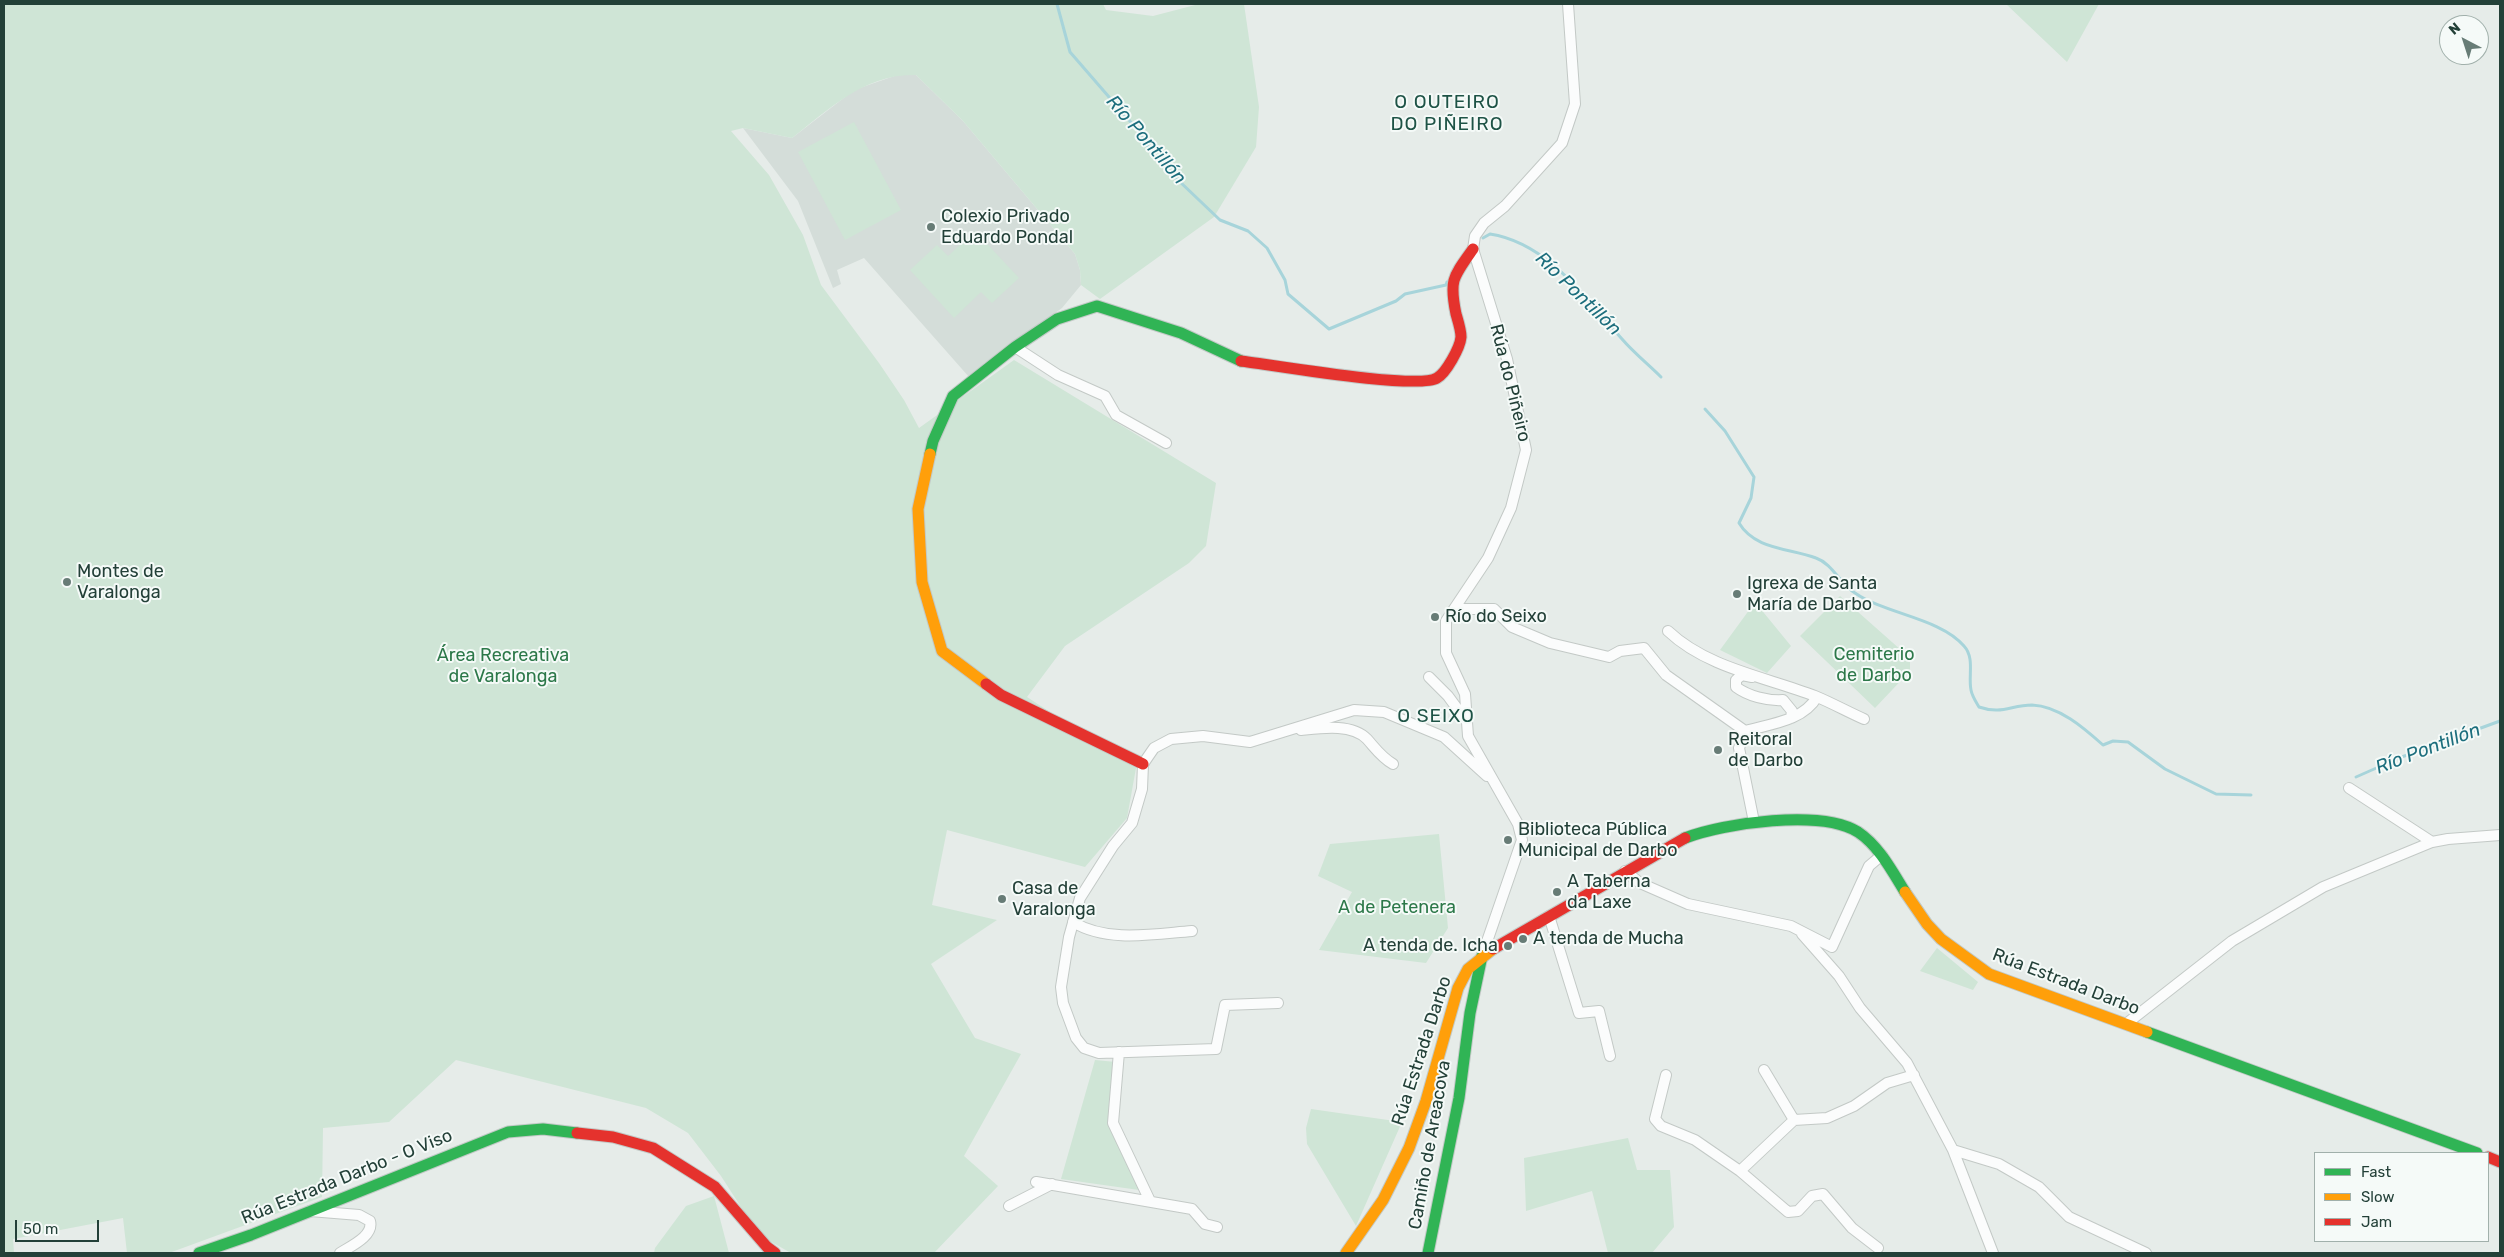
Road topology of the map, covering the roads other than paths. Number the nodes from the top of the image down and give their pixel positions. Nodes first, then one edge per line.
1 (1568, 4) edge
2 (1473, 249) junction
3 (1015, 347) junction
4 (1166, 443) dead end
5 (1455, 610) junction
6 (1668, 631) dead end
7 (1430, 677) dead end
8 (1767, 679) junction
9 (1817, 697) junction
10 (1792, 718) junction
11 (1864, 719) dead end
12 (1467, 722) junction
13 (1290, 730) junction
14 (1745, 731) junction
15 (1143, 764) junction
16 (1393, 764) dead end
17 (1493, 782) junction
18 (2348, 788) dead end
19 (1754, 822) junction
20 (2500, 835) edge
21 (2432, 842) junction
22 (1882, 855) junction
23 (1625, 871) junction
24 (1549, 916) junction
25 (1073, 922) junction
26 (1492, 924) junction
27 (1192, 931) dead end
28 (1802, 934) junction
29 (1497, 945) junction
30 (1482, 956) junction
31 (1278, 1003) dead end
32 (2126, 1024) junction
33 (1119, 1052) junction
34 (1610, 1056) dead end
35 (1764, 1070) dead end
36 (1666, 1075) dead end
37 (1914, 1075) junction
38 (1794, 1120) junction
39 (1954, 1150) junction
40 (2474, 1152) edge
41 (1740, 1171) junction
42 (1036, 1182) dead end
43 (1052, 1184) junction
44 (1150, 1201) junction
45 (1009, 1206) dead end
46 (309, 1211) junction
47 (1217, 1227) dead end
48 (1878, 1248) dead end
49 (199, 1253) edge
50 (340, 1253) edge
51 (775, 1253) edge
52 (1346, 1253) edge
53 (1428, 1253) edge
54 (1993, 1253) edge
55 (2146, 1253) edge

1 - 2 street
2 - 3 main road
2 - 5 street, Rúa do Piñeiro
3 - 4 street
3 - 15 main road
5 - 12 street, Rúa do Piñeiro
5 - 14 street
6 - 8 street
7 - 12 street
8 - 9 street
8 - 10 street
9 - 10 street
9 - 11 street
10 - 14 street
12 - 17 street, Rúa do Piñeiro
13 - 15 street
13 - 16 street
13 - 17 street
14 - 19 street
15 - 25 street
17 - 26 street, Rúa do Piñeiro
18 - 21 street
19 - 22 main road, Rúa Estrada Darbo
19 - 23 main road, Rúa Estrada Darbo
20 - 21 street
21 - 32 street
22 - 28 street
22 - 32 main road, Rúa Estrada Darbo
23 - 24 main road, Rúa Estrada Darbo
23 - 28 street
24 - 29 main road, Rúa Estrada Darbo
24 - 34 street
25 - 27 street
25 - 33 street
26 - 29 street
26 - 30 street, Rúa do Piñeiro
28 - 37 street
29 - 30 main road, Rúa Estrada Darbo
30 - 52 main road, Rúa Estrada Darbo
30 - 53 main road, Camiño de Areacova
31 - 33 street
32 - 40 main road, Rúa Estrada Darbo
33 - 44 street
35 - 38 street
36 - 41 street
37 - 38 street
37 - 39 street
38 - 41 street
39 - 54 street
39 - 55 street
41 - 48 street
42 - 43 street
43 - 44 street
43 - 45 street
44 - 47 street
46 - 49 main road, Rúa Estrada Darbo - O Viso
46 - 50 street
46 - 51 main road, Rúa Estrada Darbo - O Viso

